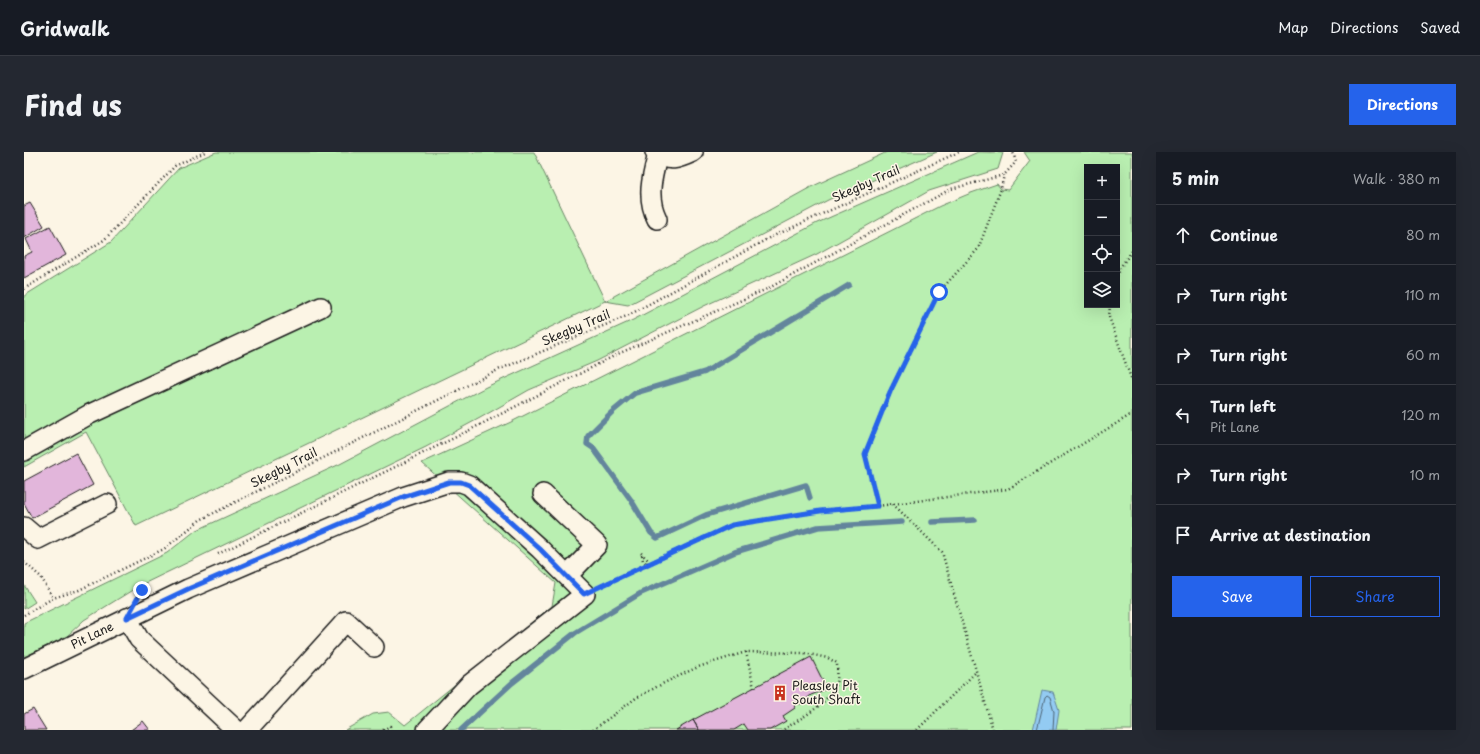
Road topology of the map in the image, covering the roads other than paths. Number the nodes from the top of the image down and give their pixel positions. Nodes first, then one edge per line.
1 (693, 152) edge
2 (656, 153) edge
3 (657, 219) dead end
4 (321, 307) dead end
5 (24, 451) edge
6 (543, 494) dead end
7 (107, 504) dead end
8 (24, 527) edge
9 (568, 575) junction
10 (127, 618) junction
11 (374, 647) dead end
12 (24, 669) edge
13 (236, 730) edge
14 (247, 730) edge
15 (427, 730) edge

1 - 2 street
2 - 3 street
4 - 5 street
6 - 9 street
7 - 8 street
9 - 10 street, Pit Lane
9 - 15 street
10 - 12 street, Pit Lane
10 - 13 street
11 - 14 street

